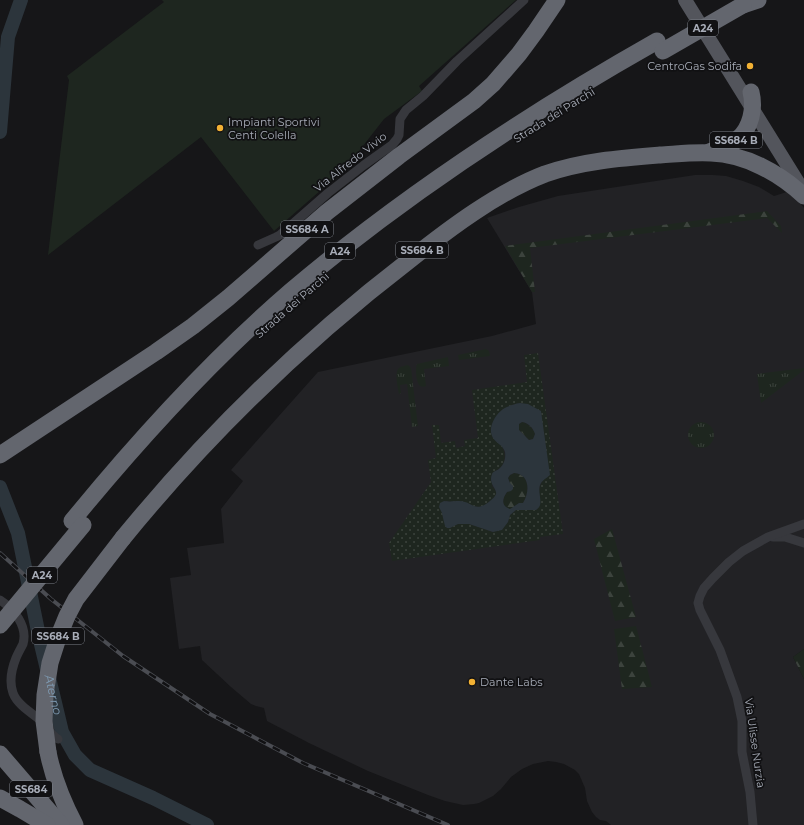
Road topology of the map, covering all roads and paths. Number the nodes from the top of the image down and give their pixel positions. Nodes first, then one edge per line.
1 (524, 0) edge
2 (557, 0) edge
3 (685, 0) edge
4 (694, 0) edge
5 (746, 1) edge
6 (751, 92) junction
7 (752, 110) junction
8 (702, 153) junction
9 (804, 179) edge
10 (804, 193) edge
11 (804, 196) edge
12 (258, 244) dead end
13 (0, 455) edge
14 (78, 523) junction
15 (804, 524) edge
16 (768, 537) junction
17 (804, 543) edge
18 (0, 600) edge
19 (0, 609) edge
20 (0, 625) edge
21 (53, 745) junction
22 (0, 754) edge
23 (0, 798) edge
24 (47, 825) edge
25 (61, 825) edge
26 (75, 825) edge
27 (752, 825) edge

1 - 12 street, Via Alfredo Vivio
2 - 13 highway, SS684 A
3 - 7 main road
4 - 6 main road
5 - 14 highway, Strada dei Parchi / A24
6 - 7 highway, SS684 B
6 - 9 main road
7 - 8 highway, SS684 B
7 - 10 main road
8 - 11 highway, SS684 B
8 - 21 highway, SS684 B, bridge
14 - 19 highway, Strada dei Parchi / A24
14 - 20 highway, Strada dei Parchi / A24, bridge
15 - 16 street, Via Ulisse Nurzia
16 - 17 street
16 - 27 street, Via Ulisse Nurzia
18 - 21 street
21 - 26 highway, SS684 B
22 - 25 highway, SS684
23 - 24 highway

